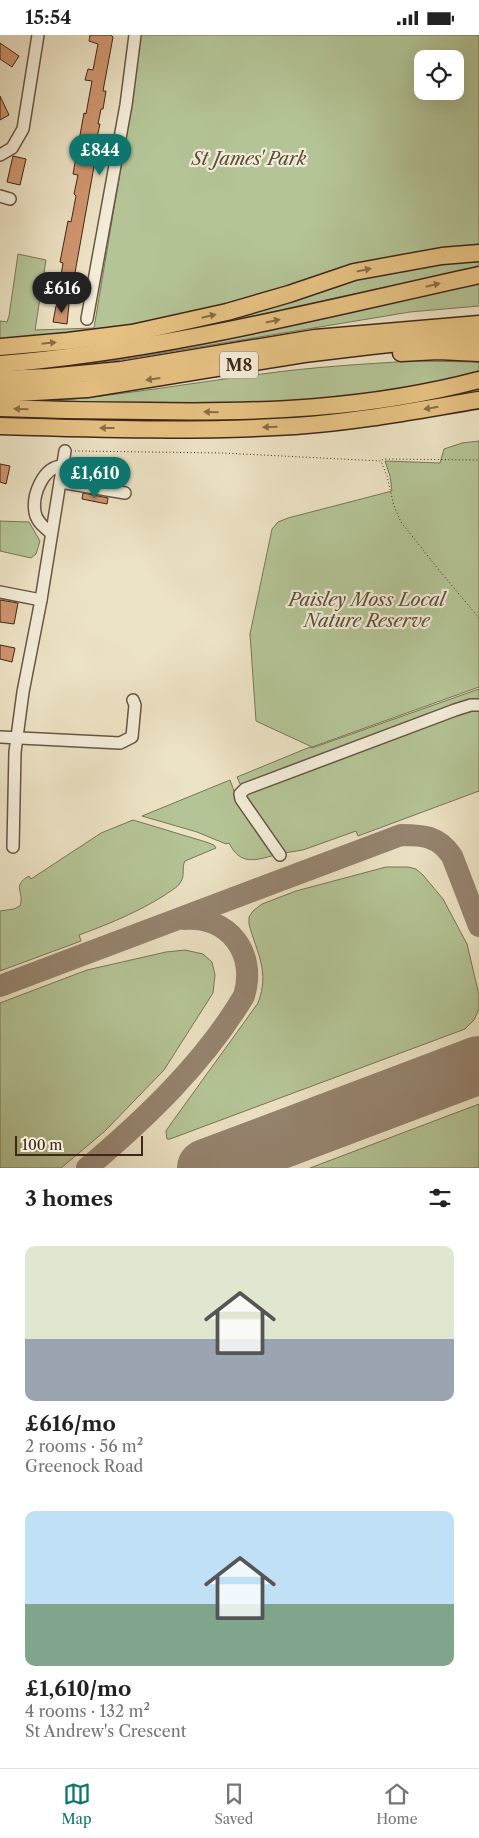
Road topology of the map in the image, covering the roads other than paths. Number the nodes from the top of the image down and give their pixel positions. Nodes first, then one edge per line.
1 (38, 35) edge
2 (135, 35) edge
3 (0, 155) edge
4 (479, 253) edge
5 (479, 275) edge
6 (479, 315) edge
7 (88, 319) dead end
8 (479, 324) edge
9 (316, 338) junction
10 (479, 338) edge
11 (0, 347) edge
12 (479, 353) edge
13 (0, 364) edge
14 (190, 373) junction
15 (0, 379) edge
16 (479, 380) edge
17 (0, 394) edge
18 (479, 400) edge
19 (0, 408) edge
20 (0, 427) edge
21 (65, 451) road end
22 (62, 466) junction
23 (60, 481) junction
24 (124, 493) dead end
25 (51, 533) junction
26 (0, 591) edge
27 (41, 600) junction
28 (133, 699) dead end
29 (479, 705) edge
30 (0, 737) edge
31 (17, 737) junction
32 (13, 847) dead end
33 (280, 855) dead end

1 - 3 street
2 - 7 street
11 -> 4 highway
13 -> 5 highway, M8
6 - 9 highway, M8
8 - 9 highway, M8
9 - 15 highway, M8
10 - 14 highway, M8
12 - 14 highway, M8
14 -> 17 highway, M8
16 -> 19 highway
18 -> 20 highway
21 - 22 street
22 - 23 street
22 - 25 street
23 - 24 street
23 - 25 street
25 - 27 street
26 - 27 street
27 - 31 street
28 - 31 street
29 - 33 street
30 - 31 street
31 - 32 street

